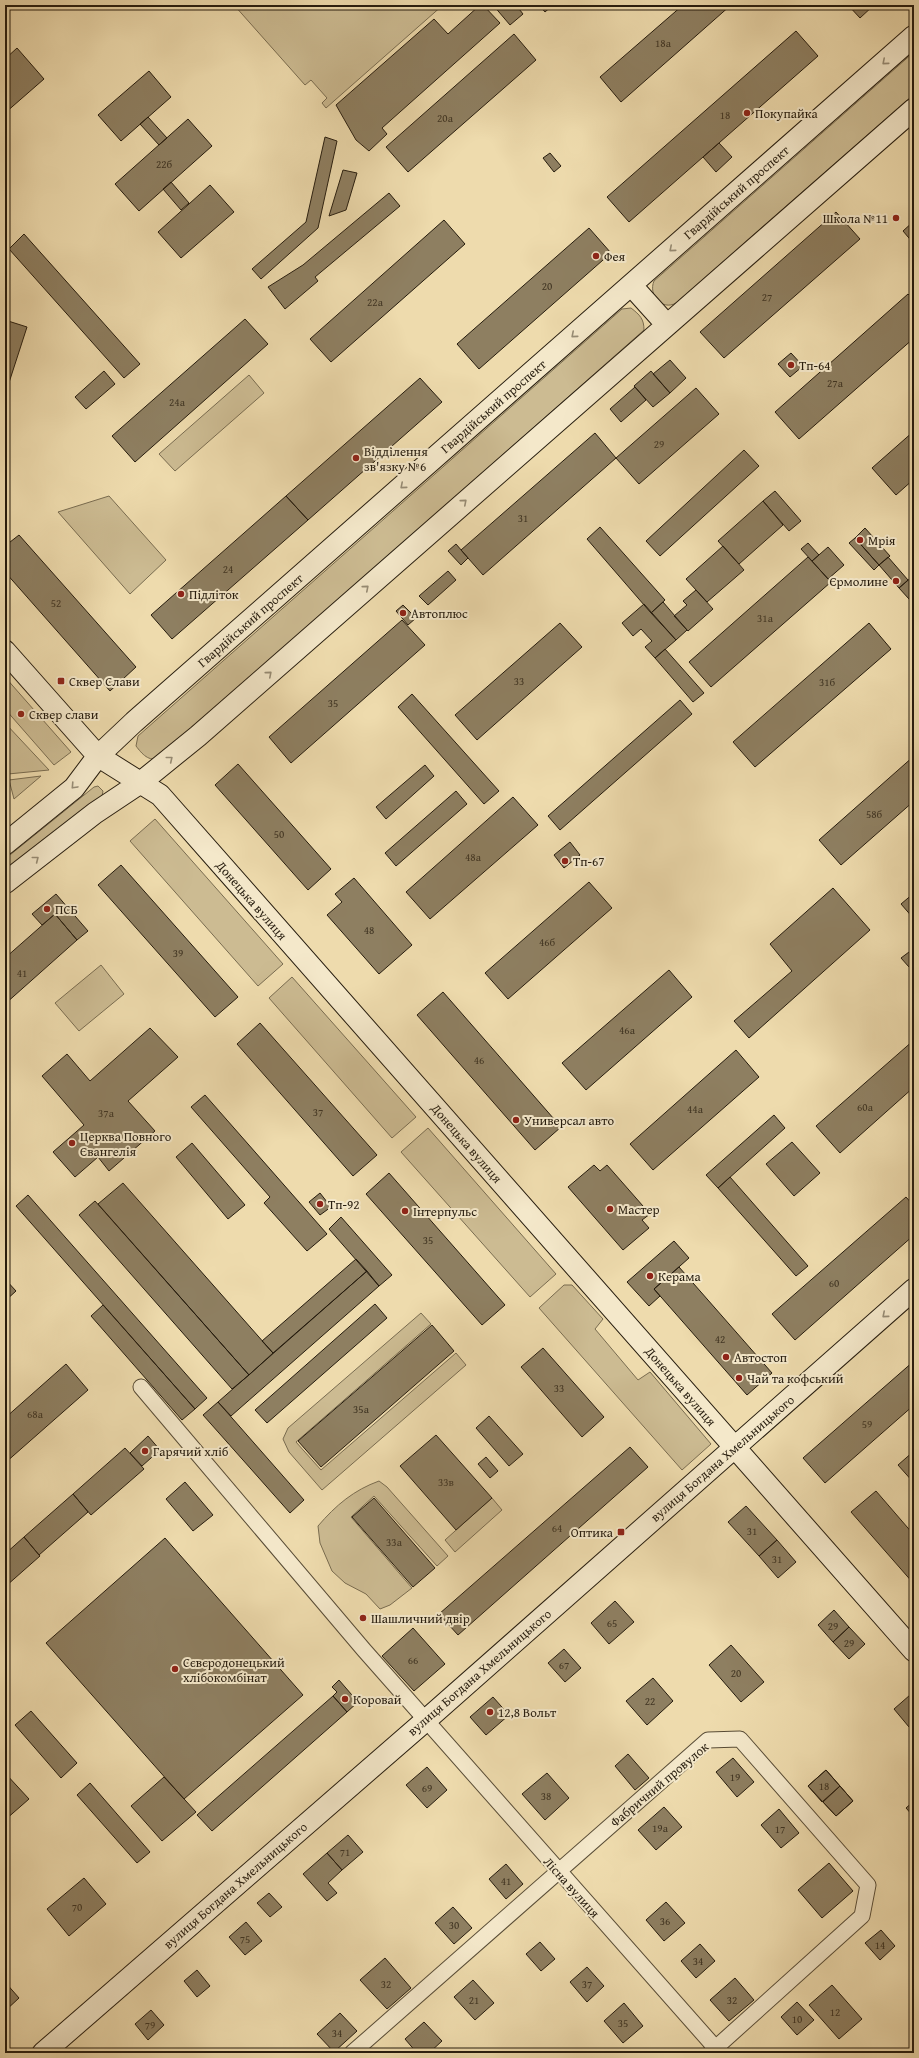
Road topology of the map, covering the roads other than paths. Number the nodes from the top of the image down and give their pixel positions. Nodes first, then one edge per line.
1 (914, 36) edge
2 (914, 109) edge
3 (631, 285) junction
4 (667, 325) junction
5 (5, 651) edge
6 (98, 756) junction
7 (140, 783) junction
8 (5, 844) edge
9 (5, 883) edge
10 (914, 1289) edge
11 (141, 1387) dead end
12 (735, 1447) junction
13 (914, 1651) edge
14 (425, 1721) junction
15 (558, 1871) junction
16 (715, 2051) edge
17 (43, 2053) edge
18 (352, 2053) edge

1 -> 3 main road, Гвардійський проспект
2 - 4 main road
3 - 4 main road
3 -> 6 main road, Гвардійський проспект
7 -> 4 main road
5 - 6 main road, Донецька вулиця
6 - 7 main road, Донецька вулиця
6 -> 8 main road, Гвардійський проспект
9 -> 7 main road
7 - 12 main road, Донецька вулиця
10 -> 12 main road, вулиця Богдана Хмельницького
11 - 14 street, Лісна вулиця
12 - 13 main road, Донецька вулиця
12 - 14 main road, вулиця Богдана Хмельницького
14 - 15 street, Лісна вулиця
14 - 17 main road, вулиця Богдана Хмельницького
15 - 16 street, Лісна вулиця
15 - 16 street, Фабричний провулок
15 - 18 street, Фабричний провулок

